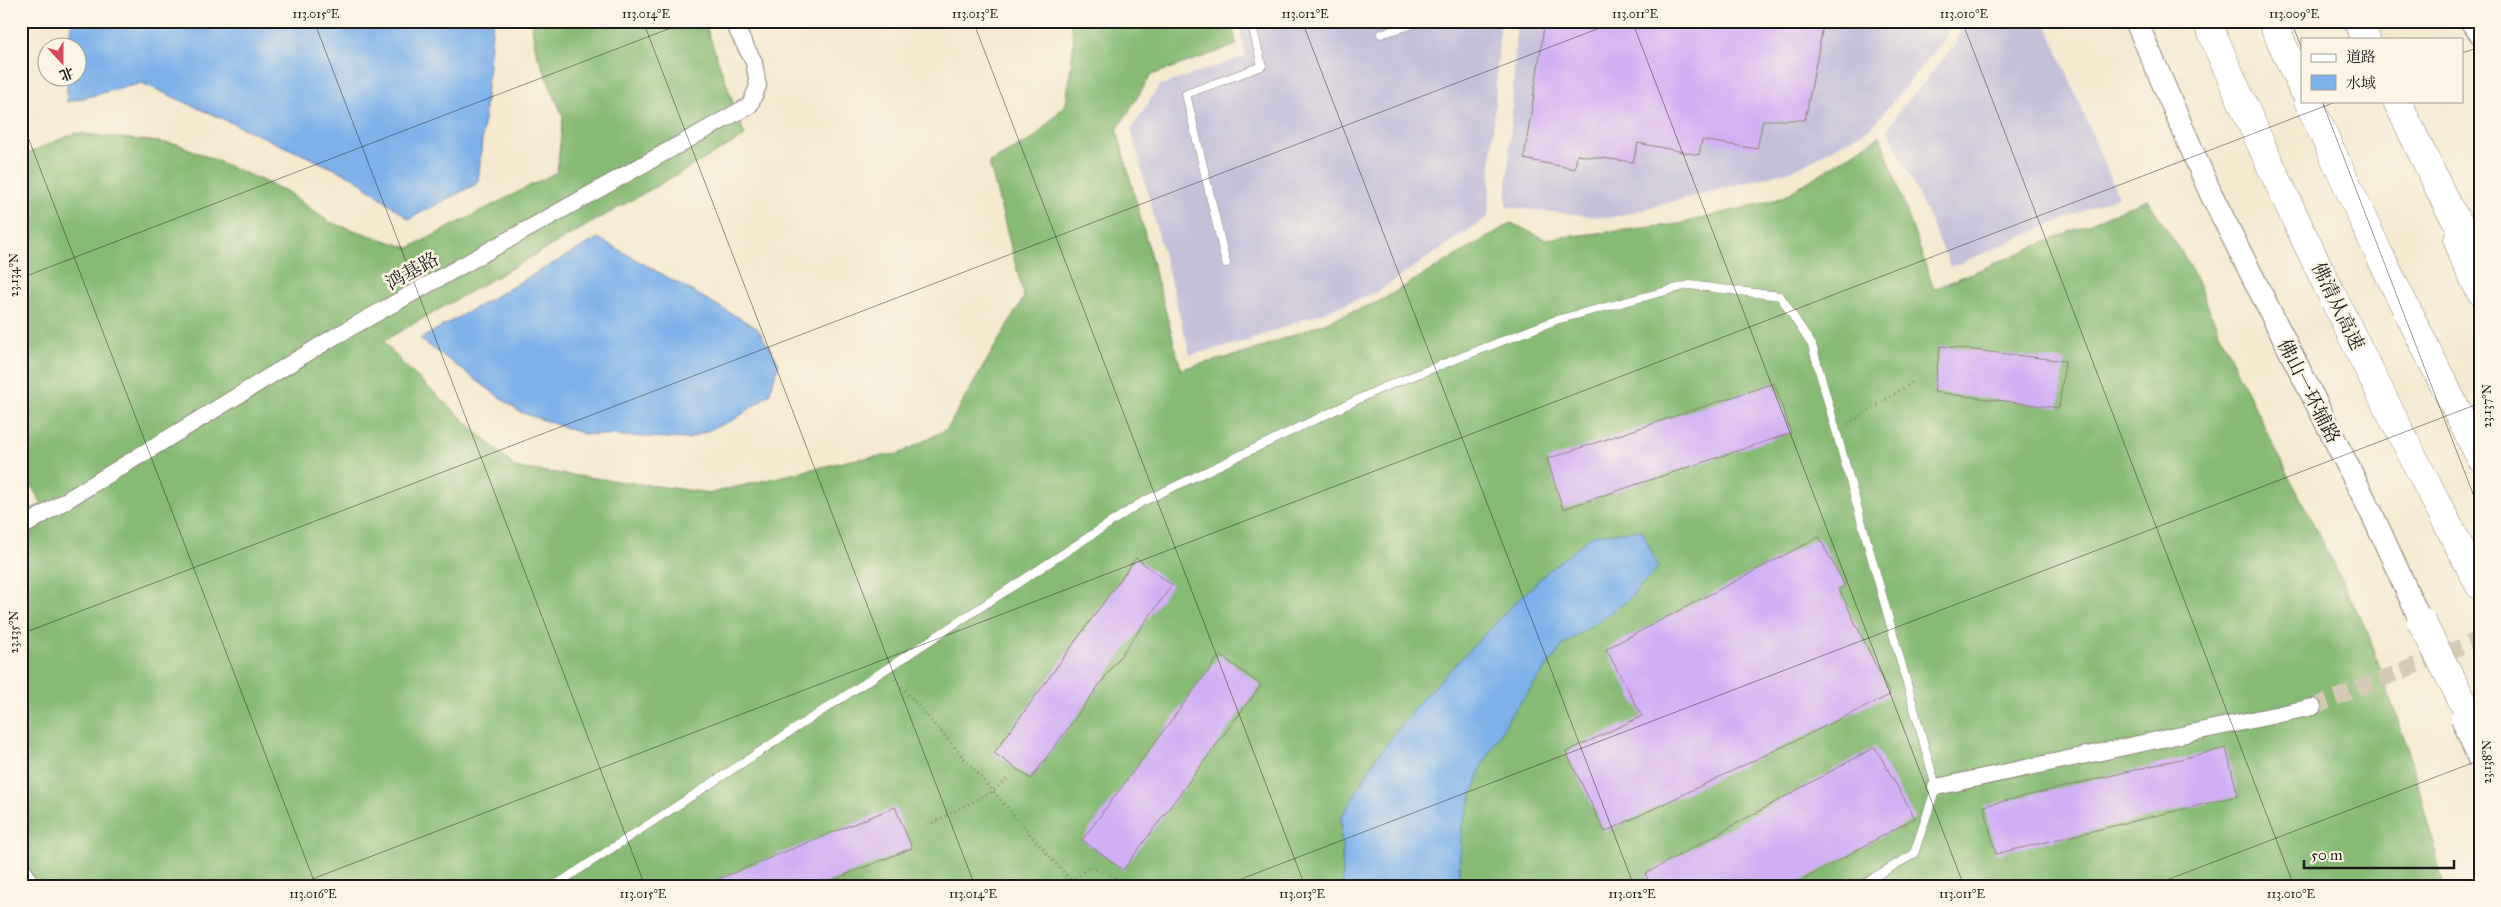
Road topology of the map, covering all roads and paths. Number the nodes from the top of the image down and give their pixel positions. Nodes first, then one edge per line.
1 (732, 21) edge
2 (1251, 21) edge
3 (1424, 21) edge
4 (2136, 21) edge
5 (2207, 21) edge
6 (2272, 21) edge
7 (2358, 21) edge
8 (2471, 21) edge
9 (2480, 33) edge
10 (1381, 34) dead end
11 (2366, 38) edge
12 (2301, 86) edge
13 (2308, 102) edge
14 (2397, 102) edge
15 (2321, 129) junction
16 (2448, 205) junction
17 (2480, 257) edge
18 (1226, 263) dead end
19 (2480, 291) edge
20 (1913, 382) dead end
21 (2480, 416) edge
22 (1836, 432) junction
23 (2480, 457) edge
24 (21, 528) edge
25 (2480, 586) edge
26 (2421, 621) junction
27 (886, 669) junction
28 (2312, 706) tunnel mouth
29 (2480, 735) edge
30 (2480, 762) edge
31 (1007, 779) dead end
32 (1936, 787) junction
33 (993, 791) junction
34 (928, 825) dead end
35 (21, 866) edge
36 (1071, 881) junction
37 (32, 886) edge
38 (554, 886) edge
39 (1066, 886) edge
40 (1135, 886) edge
41 (1859, 886) edge

1 - 24 street, 鸿基路
2 - 18 lane
3 - 10 lane
4 - 26 main road, 佛山一环辅路, bridge
5 - 25 highway, 佛清从高速
6 - 12 highway
7 - 11 highway
8 - 9 main road
13 - 15 highway
14 - 16 highway
15 - 21 highway
15 - 23 highway
16 - 17 highway
16 - 19 highway
20 - 22 path
22 - 27 lane
22 - 32 lane
26 - 29 highway, bridge
26 - 30 main road, 佛山一环辅路, bridge
27 - 33 path
27 - 38 lane
28 - 32 street
31 - 33 path
32 - 41 lane
33 - 34 path
33 - 36 path
35 - 37 street
36 - 39 path
36 - 40 path

